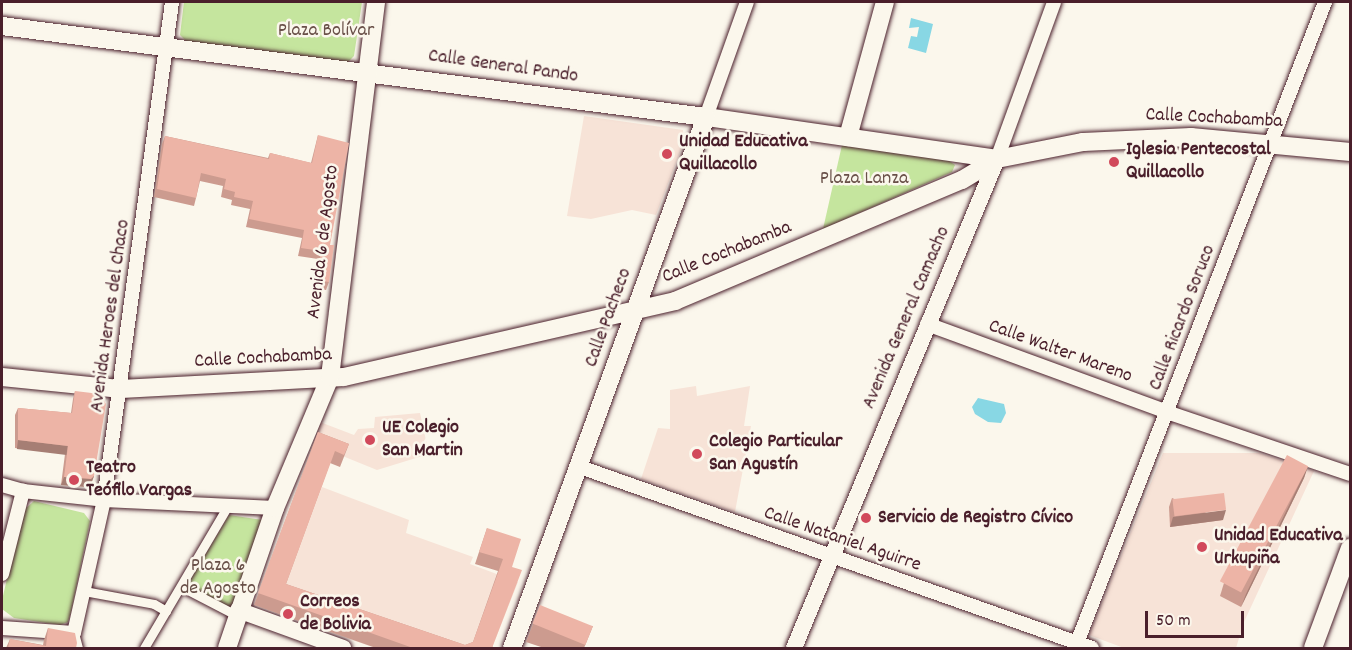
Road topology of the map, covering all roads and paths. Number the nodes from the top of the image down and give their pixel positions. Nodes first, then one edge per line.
1 (172, 2) edge
2 (376, 2) edge
3 (747, 2) edge
4 (885, 2) edge
5 (1054, 2) edge
6 (1325, 2) edge
7 (2, 26) edge
8 (166, 45) junction
9 (368, 72) junction
10 (706, 117) junction
11 (848, 137) junction
12 (1272, 143) junction
13 (1350, 152) edge
14 (998, 159) junction
15 (635, 308) junction
16 (927, 324) junction
17 (2, 377) edge
18 (330, 377) junction
19 (121, 389) junction
20 (1167, 412) junction
21 (580, 467) junction
22 (1350, 474) edge
23 (2, 485) edge
24 (22, 491) junction
25 (104, 500) junction
26 (226, 507) junction
27 (275, 508) junction
28 (1350, 548) edge
29 (832, 557) junction
30 (2, 574) edge
31 (182, 587) junction
32 (84, 591) junction
33 (166, 611) junction
34 (238, 613) junction
35 (2, 628) edge
36 (74, 633) junction
37 (1076, 646) edge
38 (78, 648) edge
39 (144, 648) edge
40 (227, 648) edge
41 (343, 648) edge
42 (512, 648) edge
43 (794, 648) edge
44 (1092, 648) edge
45 (1312, 648) edge

1 - 8 street, Avenida Heroes del Chaco
2 - 9 main road, Avenida 6 de Agosto
3 - 10 street, Calle Pacheco
4 - 11 main road
5 - 14 street, Avenida General Camacho
6 - 12 street, Calle Ricardo Soruco
7 - 8 main road, Calle General Pando
8 - 9 main road, Calle General Pando
8 - 19 street, Avenida Heroes del Chaco
9 - 10 main road, Calle General Pando
9 - 18 main road, Avenida 6 de Agosto
10 - 11 main road, Calle General Pando
10 - 15 main road, Calle Pacheco
11 - 14 main road, Calle General Pando
12 - 13 main road, Calle Cochabamba
12 - 14 main road, Calle Cochabamba
12 - 20 street, Calle Ricardo Soruco
14 - 15 main road, Calle Cochabamba
14 - 16 street, Avenida General Camacho
15 - 18 main road, Calle Cochabamba
15 - 21 main road, Calle Pacheco
16 - 20 street, Calle Walter Mareno
16 - 29 street, Avenida General Camacho
17 - 19 main road, Calle Cochabamba
18 - 19 main road, Calle Cochabamba
18 - 27 main road, Avenida 6 de Agosto
19 - 25 street, Avenida Heroes del Chaco
20 - 22 street, Calle Walter Mareno
20 - 37 street, Calle Ricardo Soruco
21 - 29 street, Calle Nataniel Aguirre
21 - 42 main road, Calle Pacheco
23 - 24 street
24 - 25 street
24 - 30 street
25 - 26 street
25 - 32 street, Avenida Heroes del Chaco
26 - 27 street
26 - 31 street
27 - 34 main road, Avenida 6 de Agosto
28 - 45 main road
29 - 37 street, Calle Nataniel Aguirre
29 - 43 street, Avenida General Camacho
31 - 33 street
31 - 34 street
32 - 33 street
32 - 36 street, Avenida Heroes del Chaco
33 - 39 street
34 - 40 main road, Avenida 6 de Agosto
34 - 41 street
35 - 36 street
36 - 38 street
37 - 44 street, Calle Nataniel Aguirre

